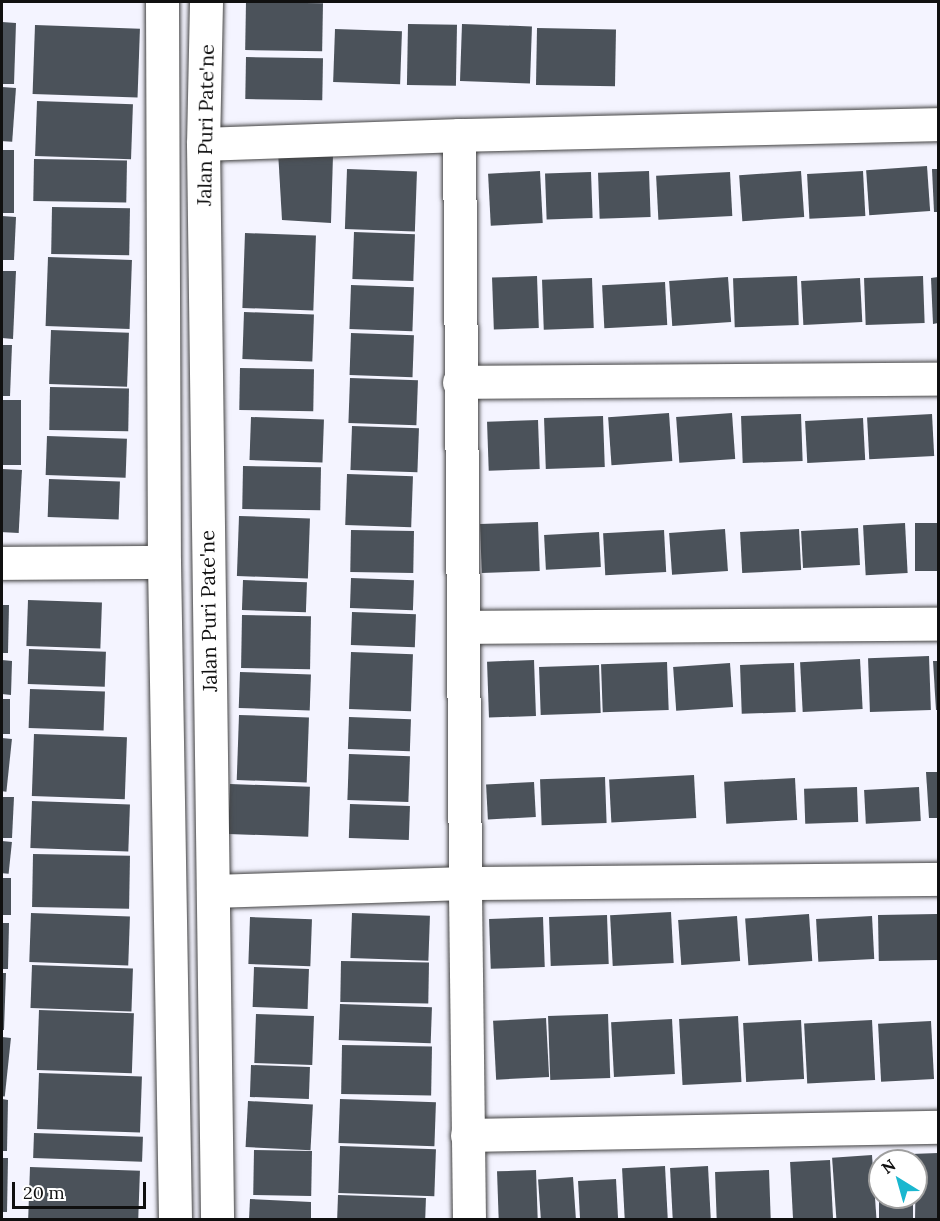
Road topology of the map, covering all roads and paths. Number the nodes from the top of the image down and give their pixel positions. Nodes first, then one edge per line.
1 (162, 12) edge
2 (206, 12) edge
3 (939, 124) edge
4 (459, 135) junction
5 (203, 144) junction
6 (939, 379) edge
7 (459, 382) junction
8 (164, 562) junction
9 (2, 563) edge
10 (939, 624) edge
11 (466, 627) junction
12 (209, 709) junction
13 (166, 710) junction
14 (939, 879) edge
15 (465, 883) junction
16 (213, 891) junction
17 (939, 1127) edge
18 (468, 1135) junction
19 (175, 1220) edge
20 (217, 1220) edge
21 (469, 1220) edge

1 - 2 street
1 - 8 street
2 - 5 street, Jalan Puri Pate'ne
3 - 4 street
4 - 5 street
4 - 7 street
5 - 12 street, Jalan Puri Pate'ne
6 - 7 street
7 - 11 street
8 - 9 street
8 - 13 street
10 - 11 street
11 - 15 street
12 - 13 street
12 - 16 street, Jalan Puri Pate'ne
13 - 19 street
14 - 15 street
15 - 16 street
15 - 18 street
16 - 20 street, Jalan Puri Pate'ne
17 - 18 street
18 - 21 street

